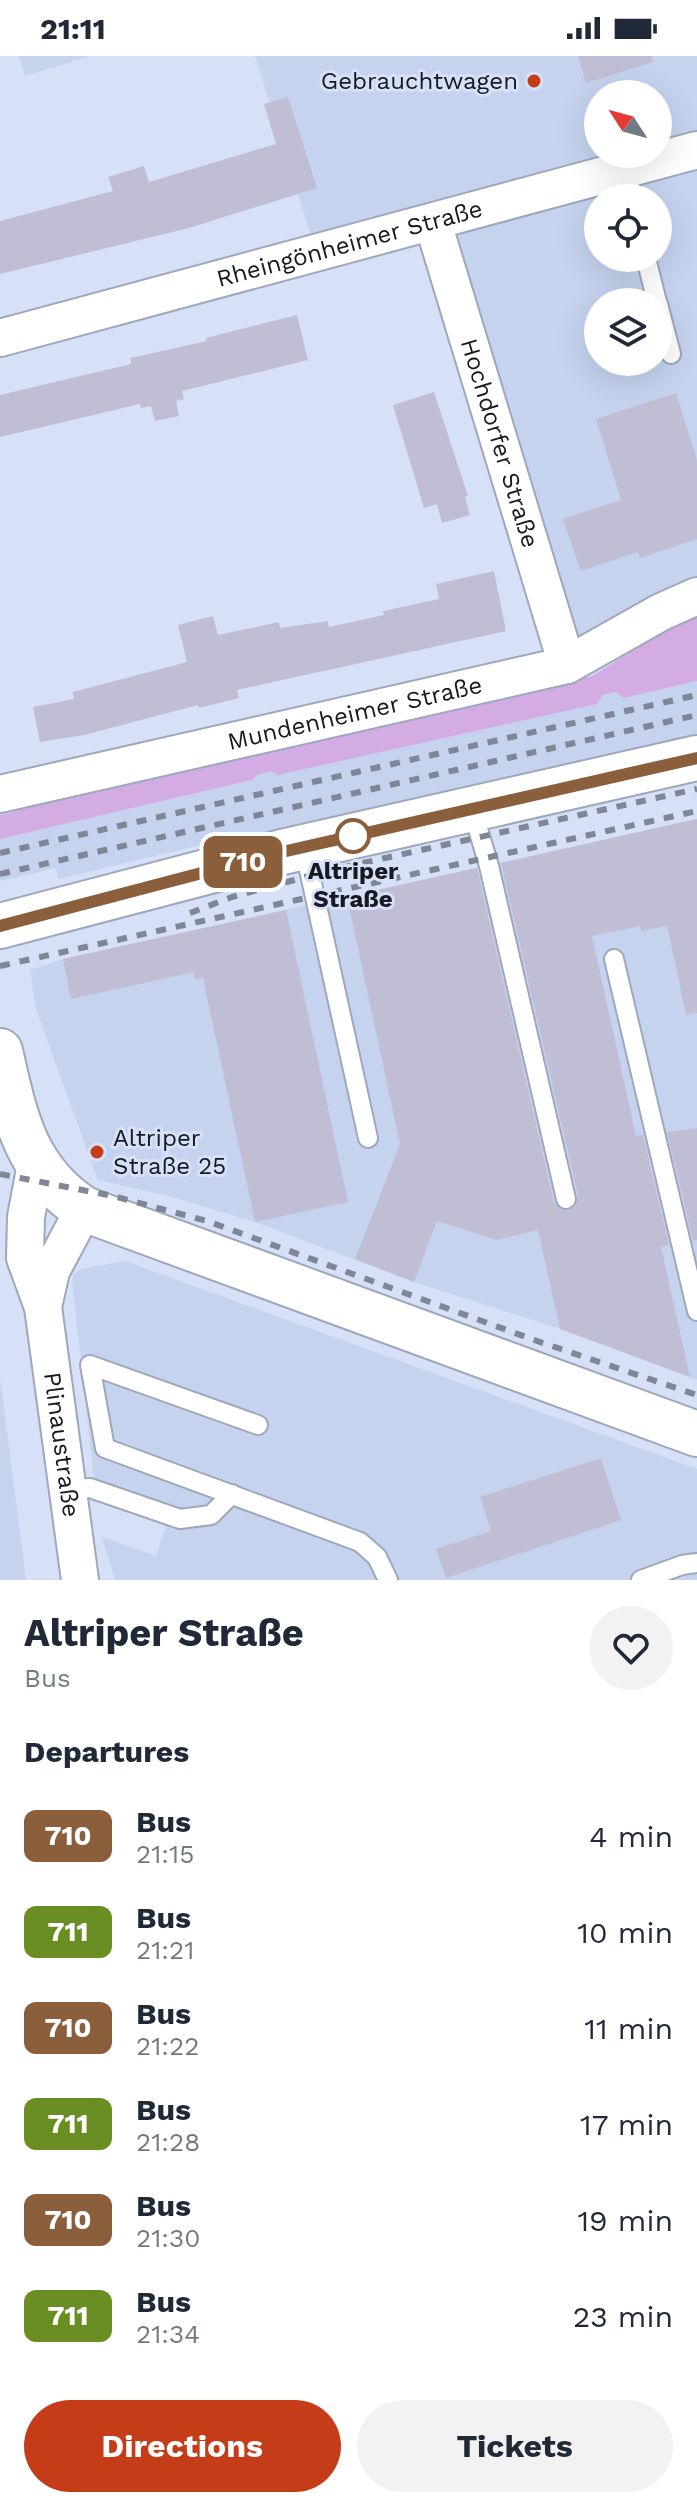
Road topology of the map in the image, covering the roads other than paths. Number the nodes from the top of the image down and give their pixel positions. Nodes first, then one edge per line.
1 (697, 150) edge
2 (629, 183) edge
3 (433, 223) junction
4 (0, 338) edge
5 (697, 596) edge
6 (567, 665) junction
7 (697, 758) edge
8 (0, 794) edge
9 (472, 809) junction
10 (304, 847) junction
11 (0, 926) edge
12 (614, 959) dead end
13 (0, 1051) edge
14 (368, 1138) dead end
15 (36, 1164) junction
16 (566, 1199) dead end
17 (84, 1209) junction
18 (43, 1307) junction
19 (697, 1311) edge
20 (258, 1425) dead end
21 (697, 1434) edge
22 (67, 1490) junction
23 (232, 1494) junction
24 (697, 1563) edge
25 (80, 1580) edge
26 (388, 1580) edge
27 (641, 1580) edge

1 - 2 street, Rheingönheimer Straße
2 - 3 street, Rheingönheimer Straße
3 - 4 street, Rheingönheimer Straße
3 - 6 street, Hochdorfer Straße
5 - 6 street, Mundenheimer Straße
6 - 8 street, Mundenheimer Straße
7 - 9 street
9 - 10 street
9 - 16 lane
10 - 11 street
10 - 14 lane
12 - 19 lane
13 - 15 street
15 - 17 street
15 - 18 street, Plinaustraße
17 - 18 street, Plinaustraße
17 - 21 street
18 - 22 street, Plinaustraße
20 - 23 lane
22 - 23 lane
22 - 25 street, Plinaustraße
23 - 26 lane
24 - 27 lane

